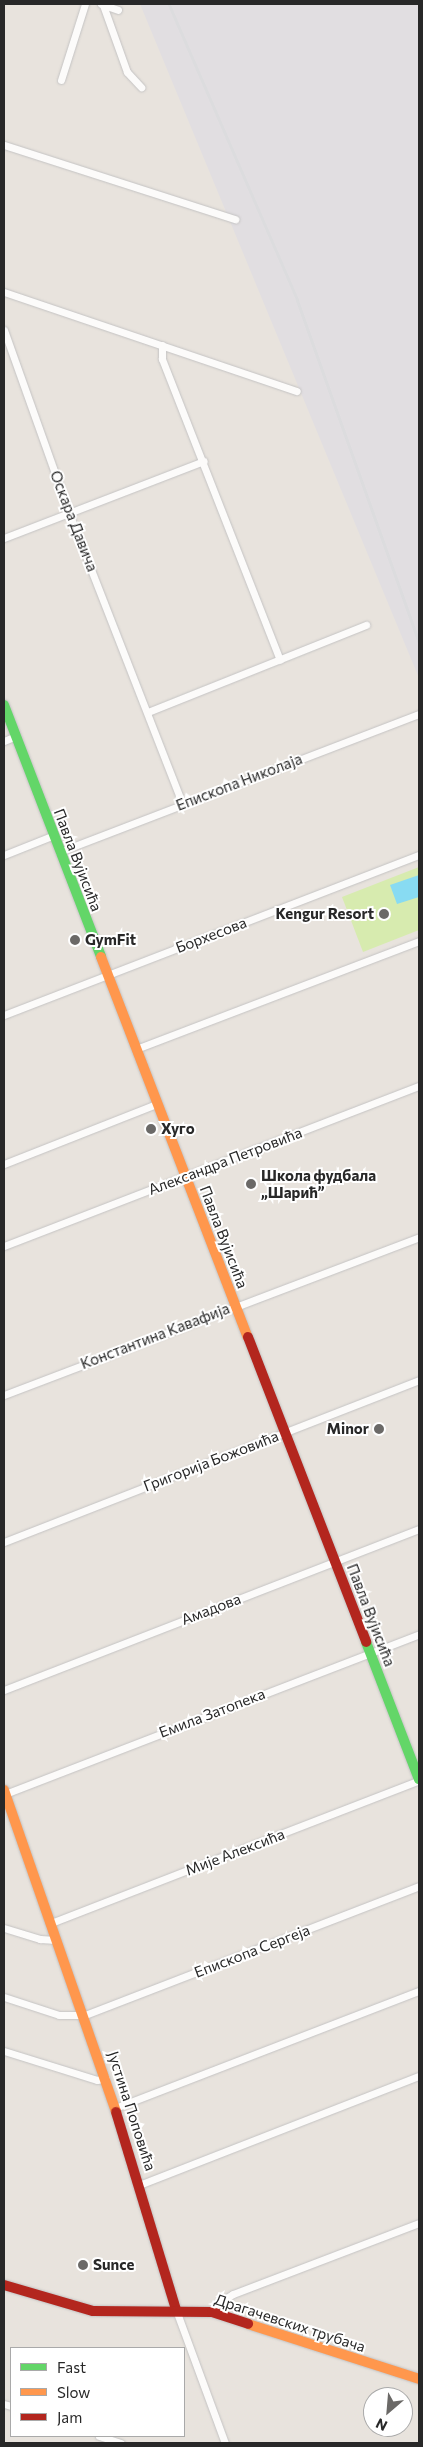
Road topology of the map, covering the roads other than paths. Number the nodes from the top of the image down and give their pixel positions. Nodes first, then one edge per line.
1 (85, 4) edge
2 (101, 4) edge
3 (118, 10) dead end
4 (61, 80) dead end
5 (141, 87) dead end
6 (4, 145) edge
7 (235, 218) dead end
8 (4, 292) edge
9 (4, 330) edge
10 (162, 345) junction
11 (297, 391) dead end
12 (204, 462) junction
13 (69, 513) junction
14 (4, 538) edge
15 (366, 625) dead end
16 (280, 660) junction
17 (4, 705) edge
18 (148, 712) junction
19 (419, 714) edge
20 (16, 736) junction
21 (4, 741) edge
22 (182, 802) junction
23 (52, 836) junction
24 (59, 852) junction
25 (4, 855) edge
26 (419, 856) edge
27 (419, 941) edge
28 (106, 975) junction
29 (4, 1015) edge
30 (136, 1048) junction
31 (419, 1086) edge
32 (156, 1104) junction
33 (4, 1164) edge
34 (185, 1176) junction
35 (419, 1237) edge
36 (4, 1246) edge
37 (235, 1304) junction
38 (419, 1380) edge
39 (4, 1395) edge
40 (283, 1433) junction
41 (419, 1529) edge
42 (4, 1542) edge
43 (334, 1561) junction
44 (419, 1634) edge
45 (370, 1653) junction
46 (4, 1690) edge
47 (419, 1780) edge
48 (5, 1798) edge
49 (419, 1886) edge
50 (51, 1923) junction
51 (4, 1928) edge
52 (56, 1940) junction
53 (419, 1991) edge
54 (4, 1997) edge
55 (85, 2015) junction
56 (4, 2051) edge
57 (419, 2076) edge
58 (106, 2078) junction
59 (115, 2108) junction
60 (139, 2185) junction
61 (419, 2223) edge
62 (4, 2285) edge
63 (176, 2310) junction
64 (212, 2312) junction
65 (418, 2377) edge
66 (102, 2437) edge
67 (121, 2443) edge
68 (225, 2443) edge

1 - 4 street
2 - 3 street
2 - 5 street
6 - 7 street
8 - 10 street
9 - 13 street, Оскара Давича
10 - 11 street
10 - 12 street
12 - 13 street
12 - 16 street
13 - 14 street
13 - 18 street, Оскара Давича
15 - 16 street
16 - 18 street
17 - 20 street, Павла Вујисића
18 - 22 street, Оскара Давича
19 - 22 street, Епископа Николаја
20 - 21 street
20 - 23 street, Павла Вујисића
22 - 24 street, Епископа Николаја
23 - 24 street, Павла Вујисића
23 - 25 street
24 - 28 street, Павла Вујисића
26 - 28 street, Борхесова
27 - 30 street
28 - 29 street, Борхесова
28 - 30 street, Павла Вујисића
30 - 32 street, Павла Вујисића
31 - 34 street, Александра Петровића
32 - 33 street
32 - 34 street, Павла Вујисића
34 - 36 street, Александра Петровића
34 - 37 street, Павла Вујисића
35 - 37 street, Константина Кавафија
37 - 39 street, Константина Кавафија
37 - 40 street, Павла Вујисића
38 - 40 street, Григорија Божовића
40 - 42 street, Григорија Божовића
40 - 43 street, Павла Вујисића
41 - 43 street, Амадова
43 - 45 street, Павла Вујисића
43 - 46 street, Амадова
44 - 45 street, Емила Затопека
45 - 47 street, Павла Вујисића
45 - 48 street, Емила Затопека
47 - 50 street, Мије Алексића
48 - 50 street, Јустина Поповића
49 - 55 street, Епископа Сергеја
50 - 52 street, Јустина Поповића
51 - 52 street
52 - 55 street, Јустина Поповића
53 - 59 street
54 - 55 street
55 - 58 street, Јустина Поповића
56 - 58 street
57 - 60 street
58 - 59 street, Јустина Поповића
59 - 60 street, Јустина Поповића
60 - 63 street, Јустина Поповића
61 - 64 street
62 - 63 street, Драгачевских трубача
63 - 64 street, Драгачевских трубача
63 - 68 street, Јустина Поповића
64 - 65 street, Драгачевских трубача
66 - 67 street

